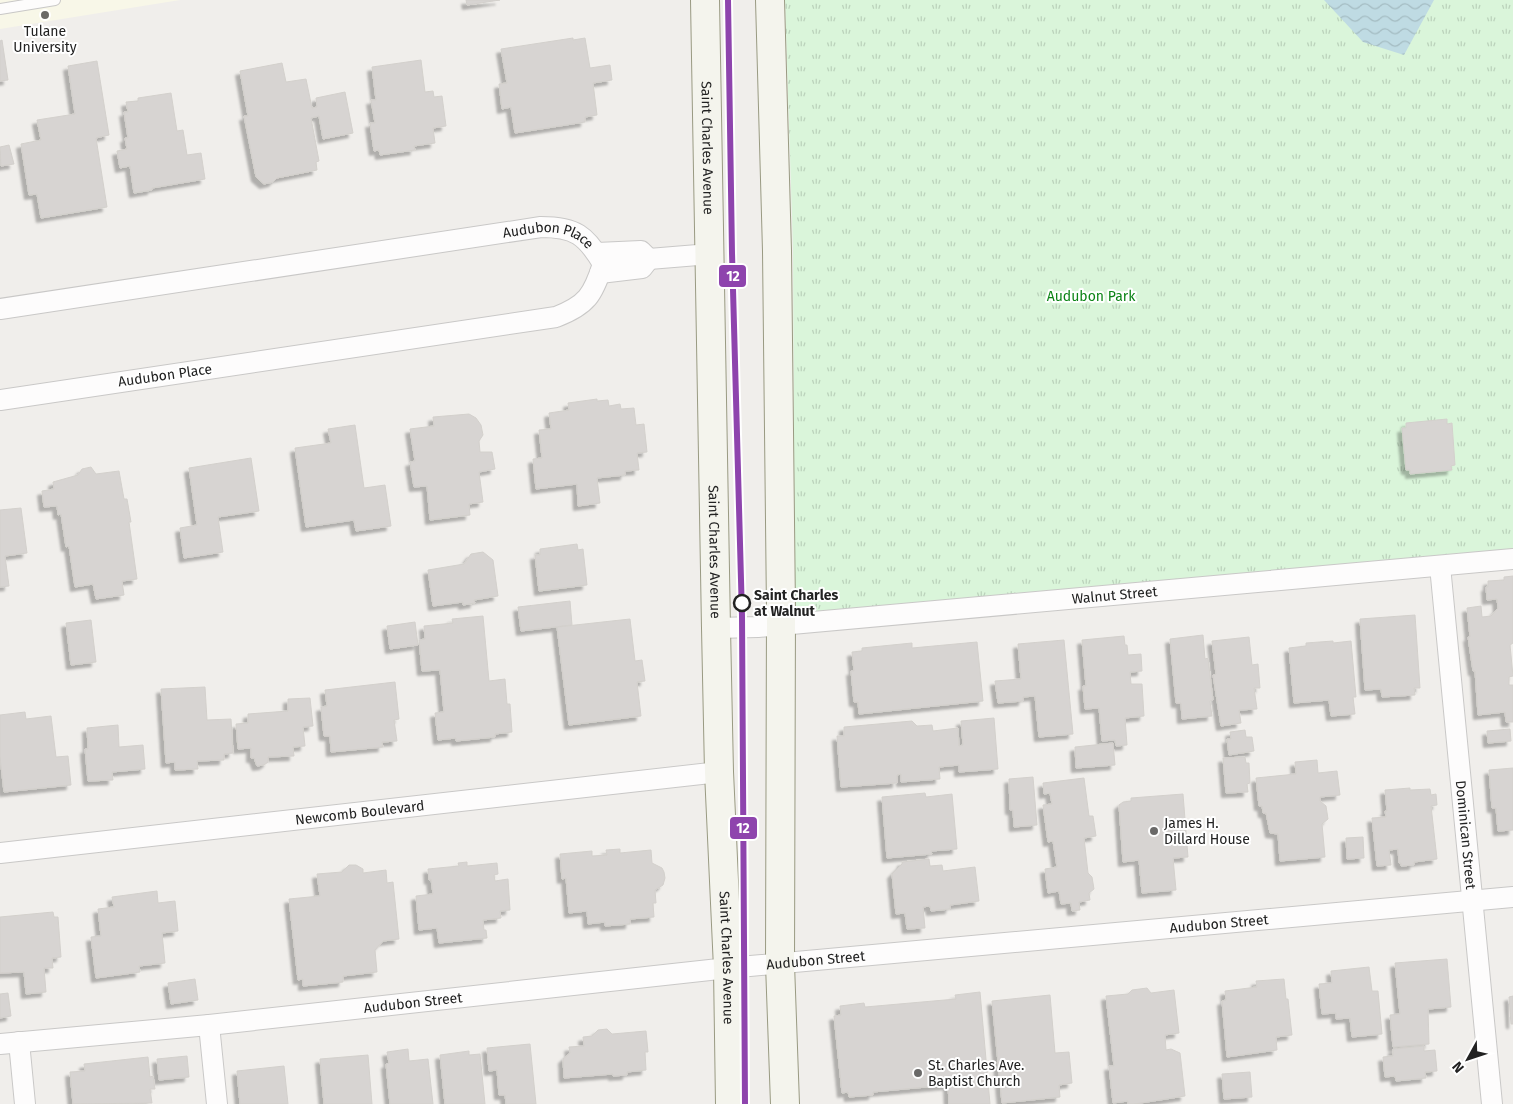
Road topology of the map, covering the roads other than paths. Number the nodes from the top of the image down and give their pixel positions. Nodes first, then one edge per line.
1 (55, 0) edge
2 (705, 0) edge
3 (770, 0) edge
4 (0, 9) edge
5 (597, 253) junction
6 (710, 254) junction
7 (649, 259) junction
8 (600, 273) junction
9 (0, 308) edge
10 (0, 400) edge
11 (1513, 559) edge
12 (1440, 566) junction
13 (781, 624) junction
14 (716, 628) junction
15 (719, 772) junction
16 (0, 853) edge
17 (1513, 897) edge
18 (1472, 901) junction
19 (780, 964) junction
20 (728, 968) junction
21 (209, 1024) junction
22 (9, 1043) edge
23 (25, 1104) edge
24 (217, 1104) edge
25 (730, 1104) edge
26 (786, 1104) edge
27 (1492, 1104) edge

1 - 4 lane
2 - 6 main road, Saint Charles Avenue
3 - 13 main road
5 - 7 street
5 - 8 street, Audubon Place
5 - 9 street, Audubon Place
6 - 7 street
6 - 14 main road, Saint Charles Avenue
7 - 8 street
8 - 10 street, Audubon Place
11 - 12 street, Walnut Street
12 - 13 street, Walnut Street
12 - 18 street, Dominican Street
13 - 14 street, Walnut Street
13 - 19 main road
14 - 15 main road, Saint Charles Avenue
15 - 16 street, Newcomb Boulevard
15 - 20 main road, Saint Charles Avenue
17 - 18 street, Audubon Street
18 - 19 street, Audubon Street
18 - 27 street, Dominican Street
19 - 20 street, Audubon Street
19 - 26 main road
20 - 21 street, Audubon Street
20 - 25 main road, Saint Charles Avenue
21 - 22 street, Audubon Street
21 - 24 street
22 - 23 street

